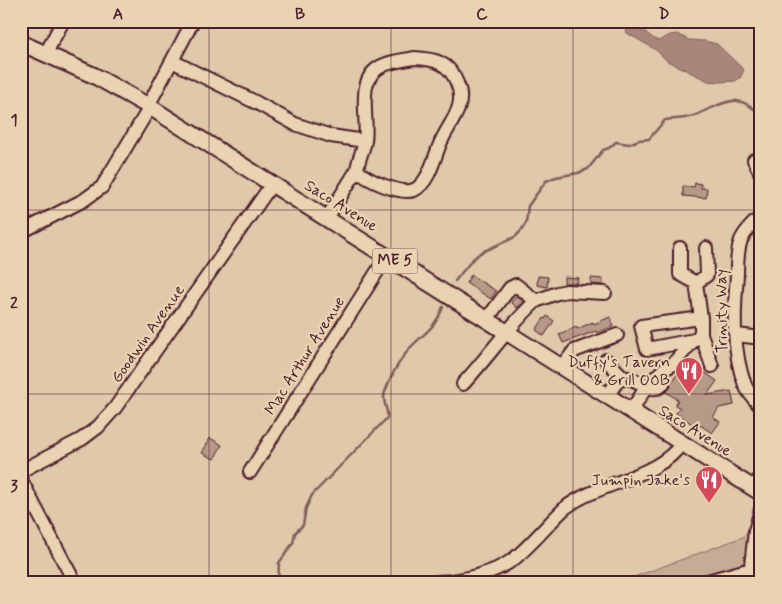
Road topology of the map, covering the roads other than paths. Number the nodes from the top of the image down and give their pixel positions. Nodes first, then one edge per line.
1 (63, 21) edge
2 (193, 21) edge
3 (21, 43) edge
4 (46, 53) junction
5 (172, 61) junction
6 (149, 107) junction
7 (365, 141) junction
8 (754, 160) dead end
9 (357, 170) junction
10 (761, 174) edge
11 (272, 184) junction
12 (761, 217) edge
13 (327, 218) junction
14 (21, 232) edge
15 (680, 248) dead end
16 (706, 248) dead end
17 (387, 256) junction
18 (696, 283) junction
19 (605, 293) dead end
20 (536, 301) junction
21 (701, 318) junction
22 (486, 319) junction
23 (507, 332) junction
24 (617, 335) dead end
25 (736, 335) junction
26 (698, 337) junction
27 (761, 338) edge
28 (606, 360) dead end
29 (672, 365) junction
30 (712, 366) dead end
31 (562, 367) junction
32 (622, 379) junction
33 (463, 384) dead end
34 (647, 386) junction
35 (608, 396) junction
36 (761, 407) edge
37 (631, 411) junction
38 (682, 443) junction
39 (21, 472) edge
40 (250, 472) dead end
41 (21, 480) edge
42 (758, 486) edge
43 (761, 509) edge
44 (758, 536) edge
45 (751, 569) junction
46 (437, 582) edge
47 (75, 583) edge
48 (700, 583) edge
49 (749, 583) edge

1 - 4 street
2 - 5 street
3 - 4 main road, Saco Avenue / ME 5
4 - 6 main road, Saco Avenue / ME 5
5 - 6 street
5 - 7 street
6 - 11 main road, Saco Avenue / ME 5
6 - 14 street
7 - 9 street
7 - 9 street
8 - 10 street
9 - 13 street
11 - 13 main road, Saco Avenue / ME 5
11 - 39 street, Goodwin Avenue
12 - 25 street, Trinity Way
13 - 17 main road, Saco Avenue / ME 5
15 - 18 street
16 - 18 street
17 - 22 main road, Saco Avenue / ME 5
17 - 40 street, Mac Arthur Avenue
18 - 21 street
19 - 20 street
20 - 22 street
20 - 23 street
21 - 26 street
21 - 26 street
22 - 23 main road, Saco Avenue / ME 5
23 - 31 main road, Saco Avenue / ME 5
23 - 33 street
24 - 31 street
25 - 27 street
25 - 36 street, Trinity Way
26 - 29 street
26 - 30 street
28 - 32 street
29 - 34 street
29 - 34 street
31 - 35 main road, Saco Avenue / ME 5
32 - 34 street
32 - 35 street
34 - 37 street
35 - 37 main road, Saco Avenue / ME 5
37 - 38 main road, Saco Avenue / ME 5
38 - 42 main road, Saco Avenue / ME 5
38 - 46 street
41 - 47 street
43 - 44 street
44 - 45 street
45 - 48 street
45 - 49 street

